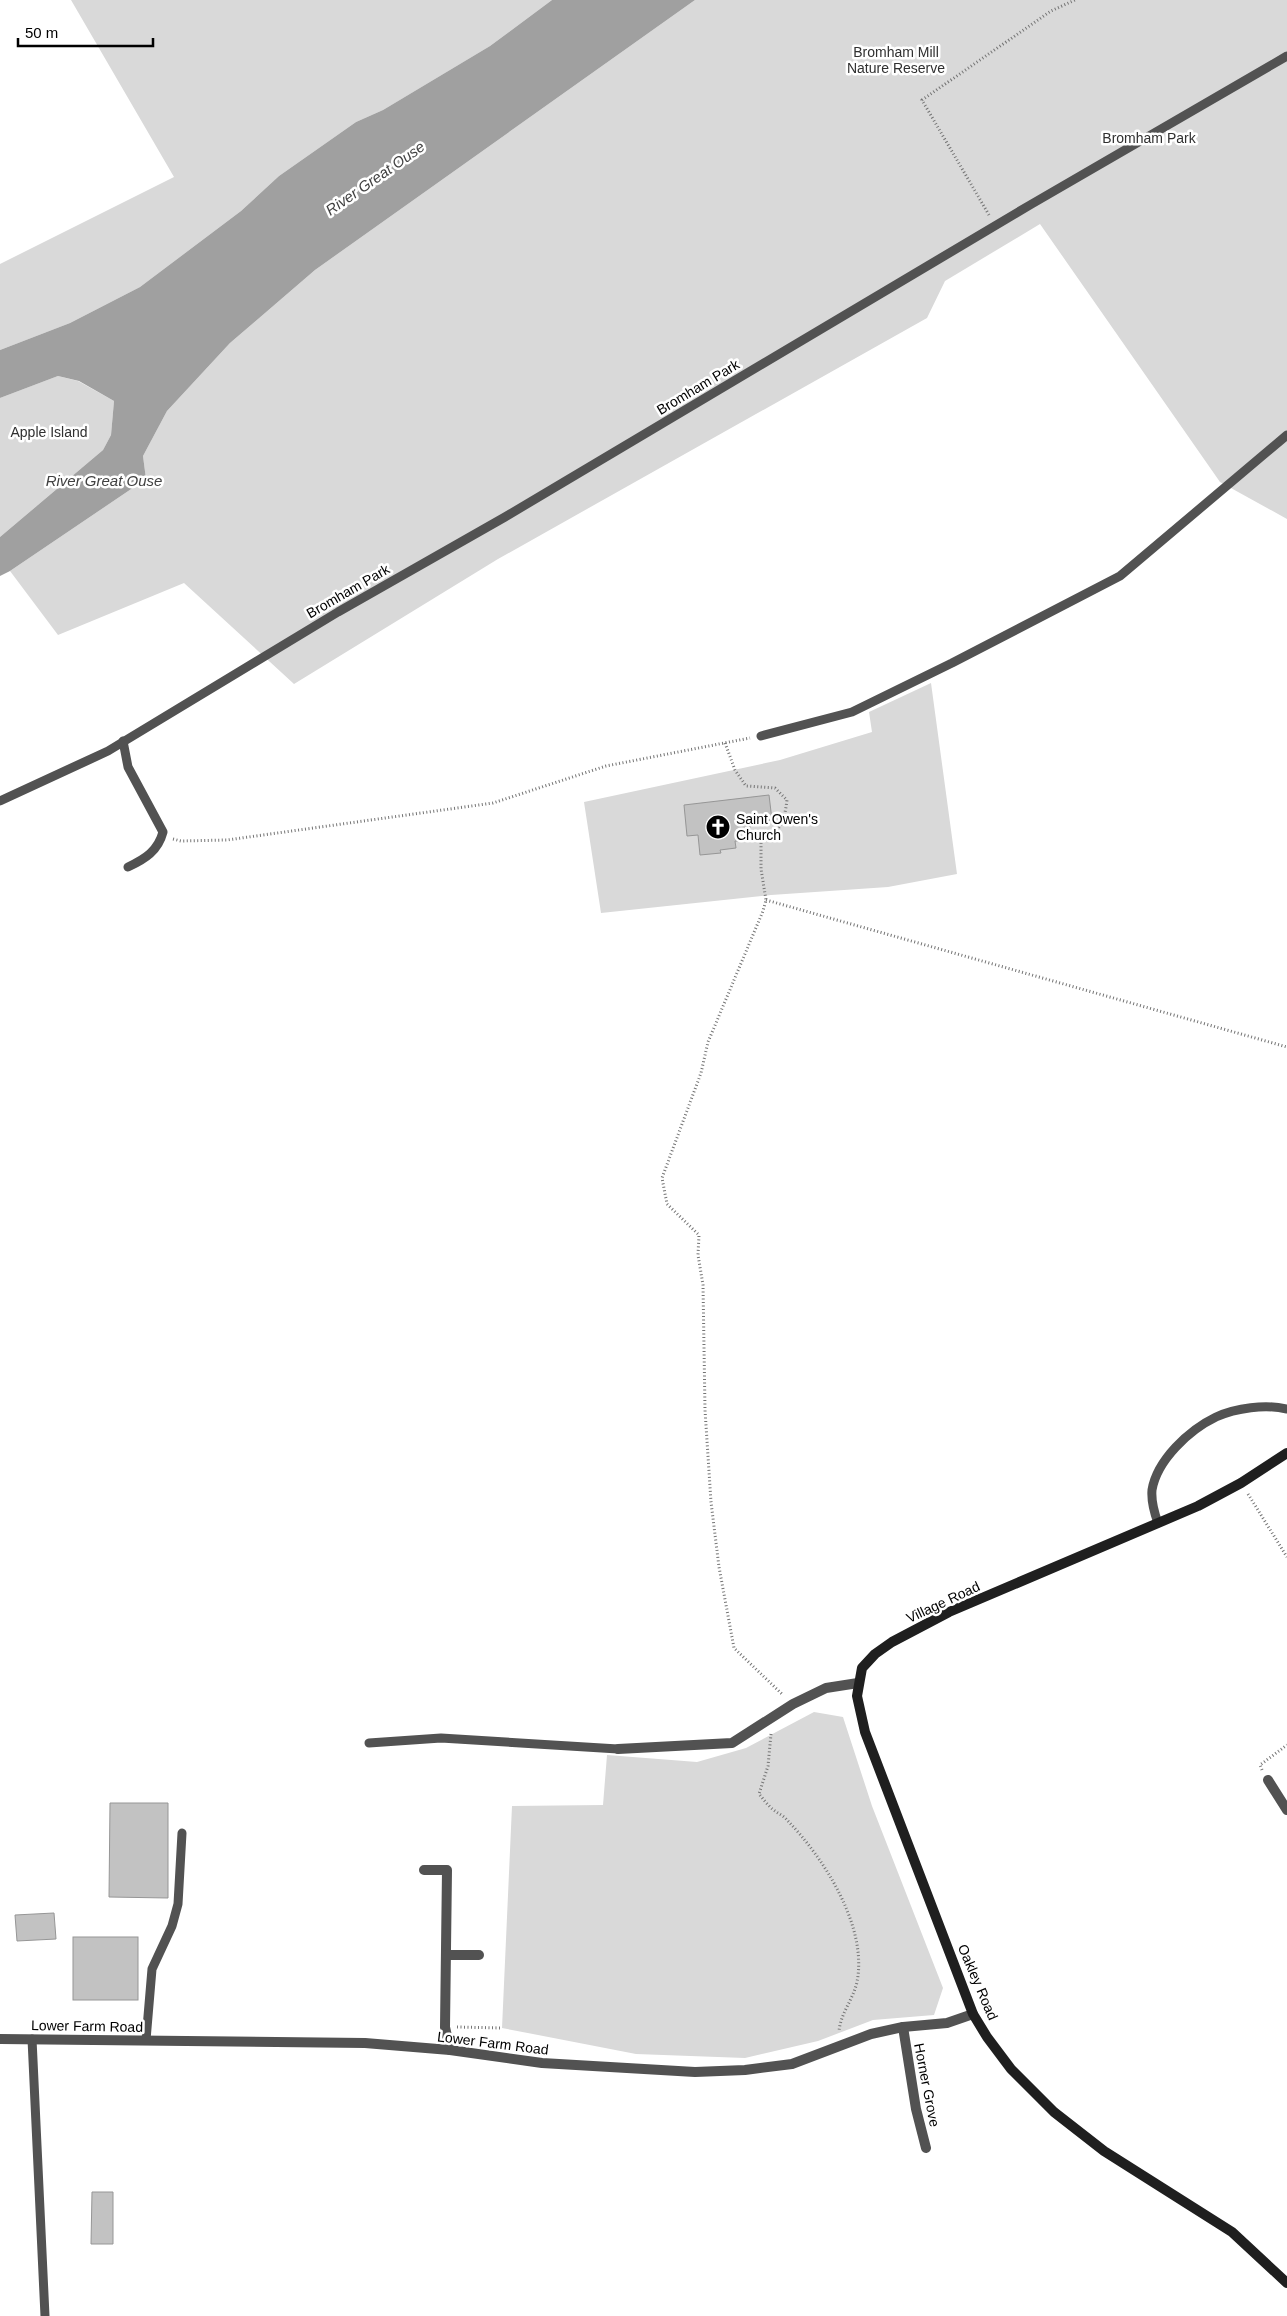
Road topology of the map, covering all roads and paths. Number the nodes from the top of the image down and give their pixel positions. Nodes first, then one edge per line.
1 (1075, 0) edge
2 (1287, 56) edge
3 (995, 226) junction
4 (1287, 435) edge
5 (760, 736) joint
6 (123, 742) junction
7 (724, 743) junction
8 (0, 801) edge
9 (163, 832) junction
10 (128, 867) dead end
11 (766, 900) junction
12 (1287, 1046) edge
13 (1287, 1409) edge
14 (1287, 1453) edge
15 (1241, 1483) junction
16 (1158, 1524) junction
17 (1287, 1557) edge
18 (858, 1683) junction
19 (793, 1704) junction
20 (769, 1720) junction
21 (369, 1743) dead end
22 (1287, 1745) edge
23 (618, 1749) joint
24 (1268, 1780) joint
25 (1287, 1810) edge
26 (182, 1833) dead end
27 (424, 1870) dead end
28 (446, 1955) junction
29 (479, 1956) dead end
30 (973, 2014) junction
31 (446, 2026) junction
32 (903, 2027) junction
33 (502, 2028) dead end
34 (0, 2039) edge
35 (32, 2039) junction
36 (146, 2040) junction
37 (839, 2048) junction
38 (450, 2050) junction
39 (926, 2148) dead end
40 (1287, 2282) edge
41 (45, 2316) edge

1 - 3 path
2 - 3 lane, Bromham Park
3 - 6 lane, Bromham Park
4 - 5 lane
5 - 7 path
6 - 8 lane, Bromham Park
6 - 9 lane
7 - 9 path
7 - 11 path
9 - 10 lane
11 - 12 path
11 - 19 path
13 - 16 lane
14 - 15 street, Village Road
15 - 16 street, Village Road
15 - 17 path
16 - 18 street, Village Road
18 - 19 street
18 - 30 street, Oakley Road
19 - 20 street
20 - 23 street
20 - 37 path
21 - 23 lane
22 - 24 path
24 - 25 street
26 - 36 lane
27 - 28 street
28 - 29 street
28 - 31 street
30 - 32 street, Lower Farm Road
30 - 40 street, Oakley Road
31 - 33 path
31 - 38 street
32 - 37 street, Lower Farm Road
32 - 39 street, Horner Grove
34 - 35 street, Lower Farm Road
35 - 36 street, Lower Farm Road
35 - 41 lane
36 - 38 street, Lower Farm Road
37 - 38 street, Lower Farm Road

